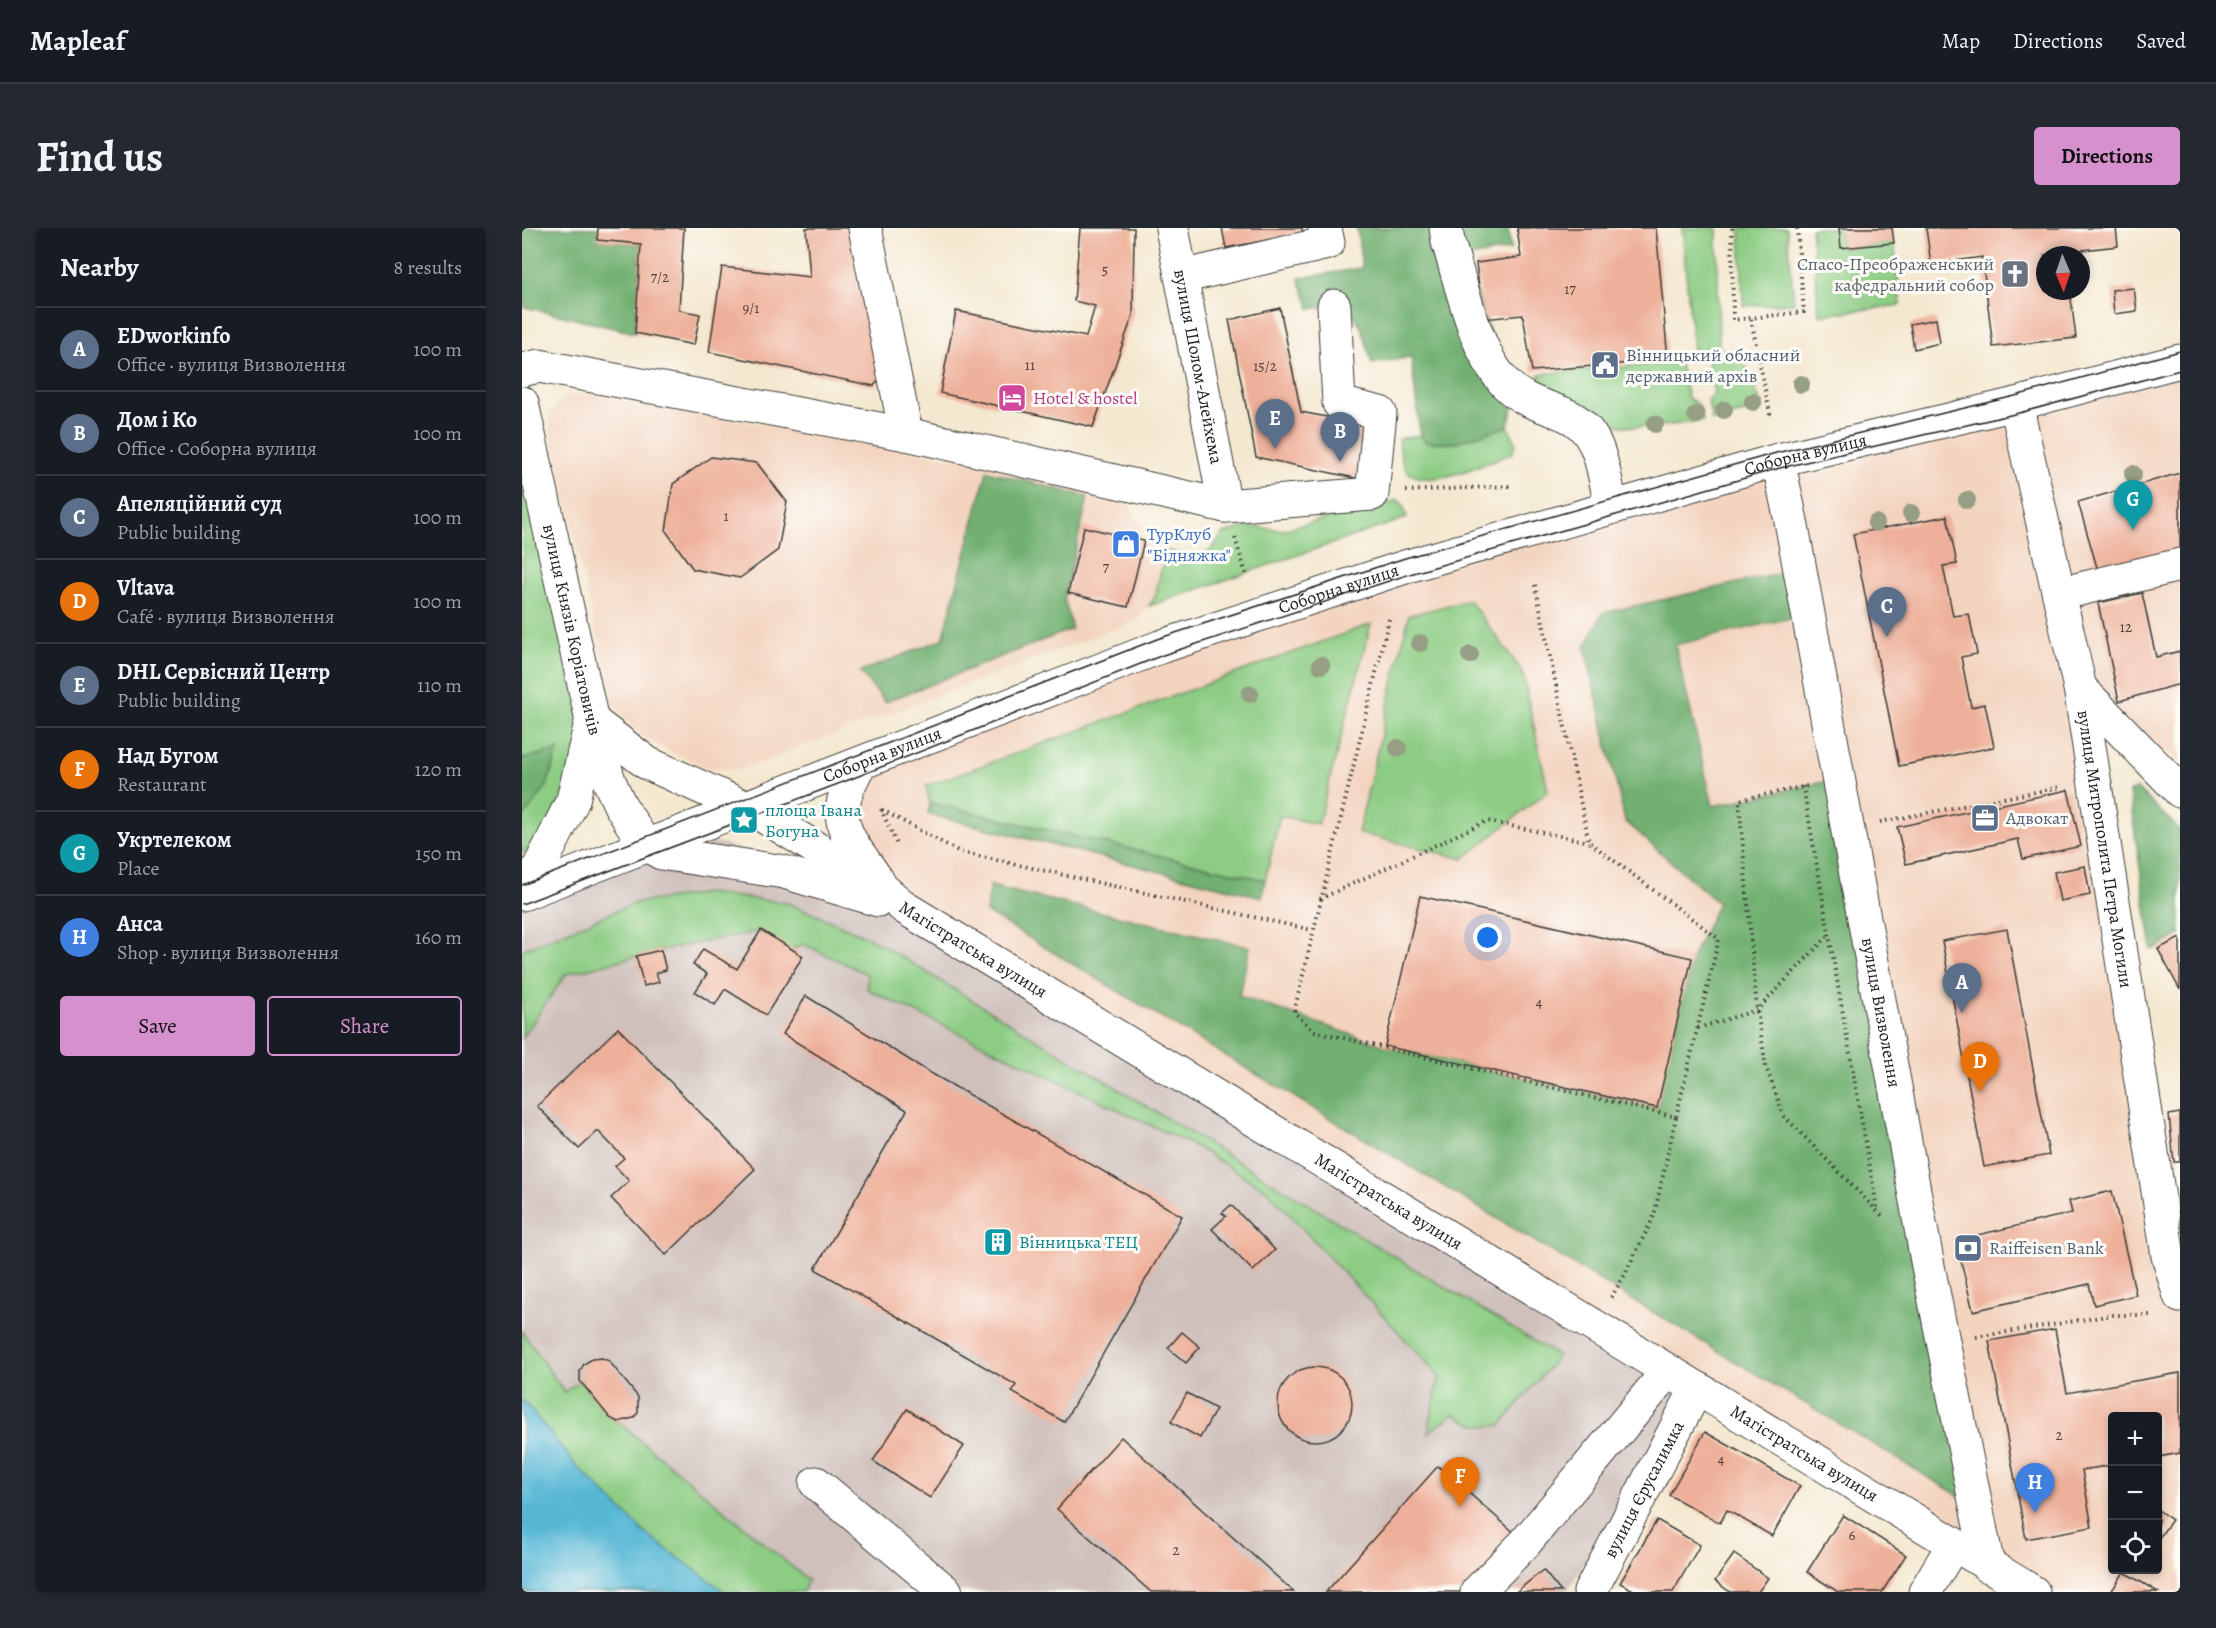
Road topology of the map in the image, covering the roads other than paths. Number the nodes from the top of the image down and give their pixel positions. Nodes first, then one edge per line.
1 (865, 228) edge
2 (1172, 228) edge
3 (1325, 228) edge
4 (1446, 228) edge
5 (1181, 277) junction
6 (1334, 306) dead end
7 (2180, 361) edge
8 (522, 370) edge
9 (522, 403) edge
10 (2016, 405) junction
11 (906, 435) junction
12 (1778, 460) junction
13 (1611, 507) junction
14 (1229, 521) junction
15 (2180, 565) edge
16 (2059, 594) junction
17 (2080, 688) junction
18 (592, 721) junction
19 (860, 765) junction
20 (2180, 791) edge
21 (747, 807) junction
22 (647, 846) junction
23 (525, 893) edge
24 (895, 899) junction
25 (2169, 1306) edge
26 (1668, 1371) junction
27 (1697, 1388) junction
28 (816, 1483) dead end
29 (1953, 1545) junction
30 (1988, 1566) junction
31 (946, 1592) edge
32 (1477, 1592) edge
33 (1590, 1592) edge
34 (1925, 1592) edge
35 (2033, 1592) edge

1 - 11 street
2 - 5 street, вулиця Шолом-Алейхема
3 - 5 street
4 - 13 street
5 - 14 street, вулиця Шолом-Алейхема
6 - 14 street
7 - 10 street, Соборна вулиця
8 - 11 street
9 - 18 street, вулиця Князів Коріатовичів
10 - 12 street, Соборна вулиця
10 - 16 street, вулиця Митрополита Петра Могили
11 - 14 street
12 - 13 street, Соборна вулиця
12 - 30 street, вулиця Визволення
13 - 19 street, Соборна вулиця
15 - 16 street
16 - 17 street, вулиця Митрополита Петра Могили
17 - 20 street
17 - 25 street, вулиця Митрополита Петра Могили
18 - 21 street, Магістратська вулиця
18 - 22 street, вулиця Князів Коріатовичів
18 - 23 street
19 - 21 street, Соборна вулиця
19 - 24 street
21 - 22 street, Соборна вулиця
21 - 24 street, Магістратська вулиця
22 - 23 street, Соборна вулиця
22 - 24 street
24 - 26 street, Магістратська вулиця
26 - 27 street, Магістратська вулиця
26 - 32 street
27 - 29 street, Магістратська вулиця
27 - 33 street, вулиця Єрусалимка
28 - 31 street
29 - 30 street, Магістратська вулиця
29 - 34 street
30 - 35 street, Магістратська вулиця

